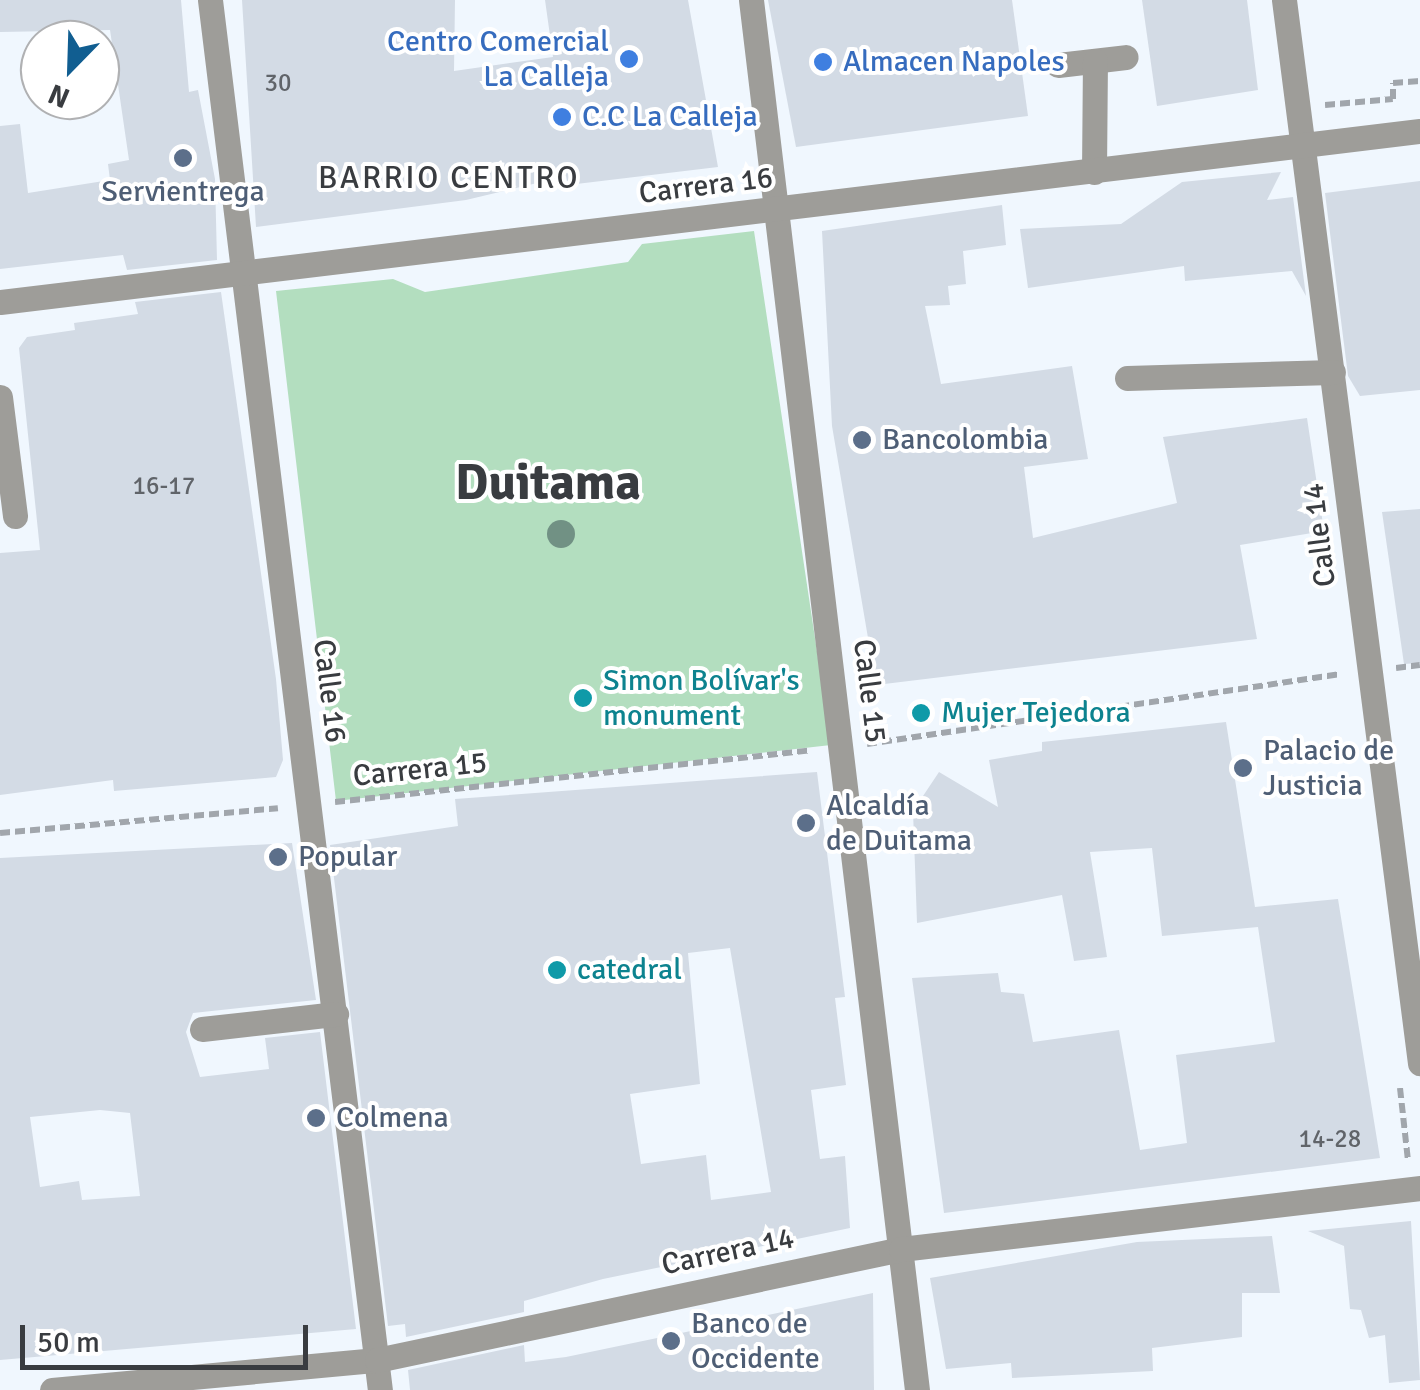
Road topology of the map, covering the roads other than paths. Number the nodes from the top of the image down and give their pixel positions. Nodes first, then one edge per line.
1 (210, 0) edge
2 (751, 0) edge
3 (1284, 0) edge
4 (1126, 57) dead end
5 (1095, 61) junction
6 (1058, 65) dead end
7 (1420, 131) edge
8 (1303, 144) junction
9 (1094, 172) junction
10 (777, 210) junction
11 (244, 274) junction
12 (0, 302) edge
13 (1333, 372) junction
14 (1127, 378) dead end
15 (0, 396) edge
16 (15, 516) dead end
17 (336, 1014) junction
18 (202, 1029) dead end
19 (1420, 1063) edge
20 (1420, 1188) edge
21 (902, 1249) junction
22 (377, 1360) junction
23 (52, 1390) edge
24 (380, 1390) edge
25 (917, 1390) edge

1 - 11 street, Calle 16
2 - 10 street, Calle 15
3 - 8 street, Calle 14
4 - 5 street
5 - 6 street
5 - 9 street
7 - 8 street, Carrera 16
8 - 9 street, Carrera 16
8 - 13 street, Calle 14
9 - 10 street, Carrera 16
10 - 11 street, Carrera 16
10 - 21 street, Calle 15
11 - 12 street, Carrera 16
11 - 17 street, Calle 16
13 - 14 street
13 - 19 street, Calle 14
15 - 16 street
17 - 18 street
17 - 22 street, Calle 16
20 - 21 street, Carrera 14
21 - 22 street, Carrera 14
21 - 25 street, Calle 15
22 - 23 street, Carrera 14
22 - 24 street, Calle 16

